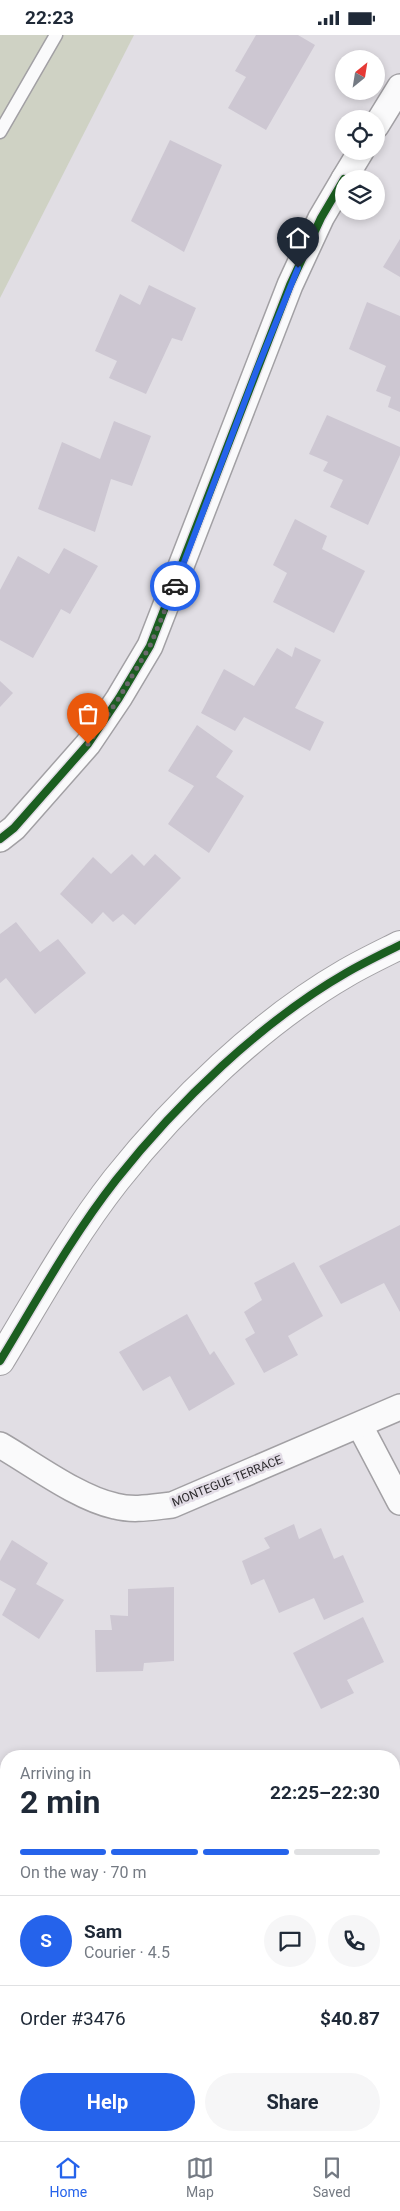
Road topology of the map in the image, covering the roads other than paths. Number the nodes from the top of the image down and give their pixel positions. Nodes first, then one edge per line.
1 (56, 35) edge
2 (400, 87) edge
3 (385, 111) edge
4 (0, 132) edge
5 (335, 194) edge
6 (0, 839) edge
7 (400, 945) edge
8 (0, 1361) edge
9 (400, 1407) edge
10 (360, 1426) junction
11 (0, 1445) edge
12 (400, 1502) edge

1 - 4 lane
2 - 3 street
5 - 6 street
7 - 8 street
9 - 10 street, MONTEGUE TERRACE
10 - 11 street, MONTEGUE TERRACE
10 - 12 street

